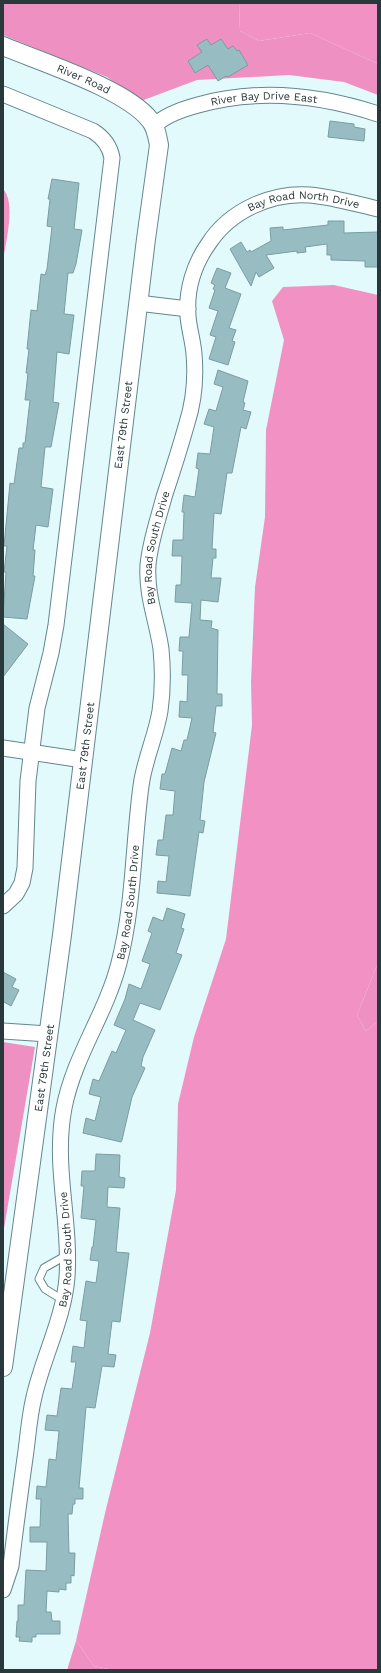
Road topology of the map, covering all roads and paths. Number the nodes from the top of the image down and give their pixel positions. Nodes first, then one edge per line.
1 (3, 46) edge
2 (3, 94) edge
3 (378, 114) edge
4 (154, 126) junction
5 (378, 209) edge
6 (232, 219) joint
7 (138, 303) junction
8 (188, 309) junction
9 (3, 748) edge
10 (32, 752) junction
11 (83, 760) junction
12 (3, 906) edge
13 (3, 1031) edge
14 (48, 1034) junction
15 (68, 1254) junction
16 (63, 1300) junction
17 (3, 1368) edge
18 (3, 1590) edge

1 - 4 street, River Road
2 - 10 street
3 - 4 street, River Bay Drive East
4 - 7 street, East 79th Street
5 - 6 street, Bay Road North Drive
6 - 8 street, Bay Road South Drive
7 - 8 street
7 - 11 street, East 79th Street
8 - 15 street, Bay Road South Drive
9 - 10 street
10 - 11 street
10 - 12 street
11 - 14 street, East 79th Street
13 - 14 street
14 - 17 street, East 79th Street
15 - 16 street, Bay Road South Drive
15 - 16 lane
16 - 18 street, Bay Road South Drive

